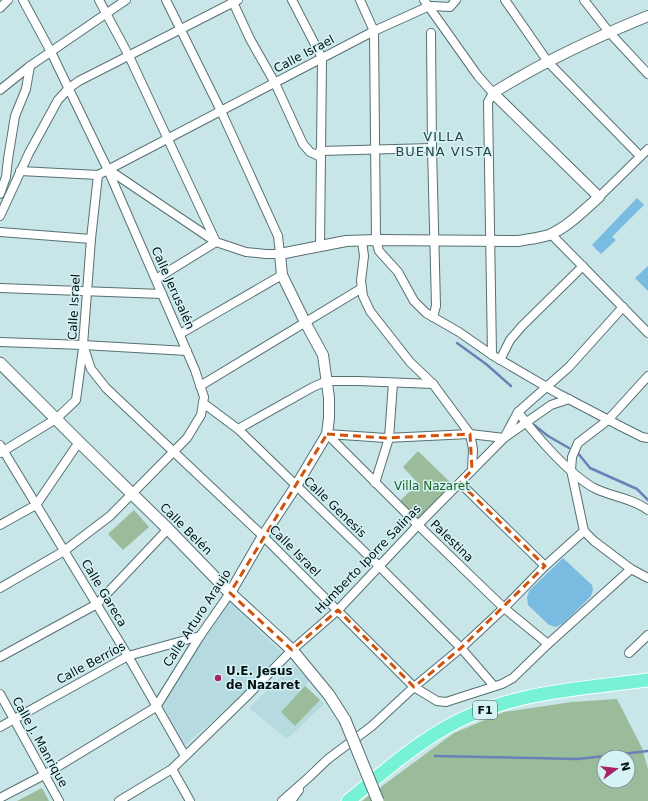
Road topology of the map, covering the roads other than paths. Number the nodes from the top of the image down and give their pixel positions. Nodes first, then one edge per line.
1 (8, 0) edge
2 (23, 0) edge
3 (99, 0) edge
4 (126, 0) edge
5 (166, 0) edge
6 (292, 0) edge
7 (360, 0) edge
8 (424, 0) edge
9 (456, 0) edge
10 (505, 0) edge
11 (584, 0) edge
12 (234, 1) edge
13 (429, 7) junction
14 (0, 8) edge
15 (106, 15) junction
16 (648, 16) edge
17 (180, 28) junction
18 (374, 31) junction
19 (609, 32) junction
20 (431, 33) dead end
21 (51, 52) junction
22 (129, 56) junction
23 (322, 58) junction
24 (548, 62) junction
25 (30, 66) junction
26 (648, 74) edge
27 (275, 83) junction
28 (68, 88) junction
29 (0, 90) edge
30 (493, 93) junction
31 (221, 111) junction
32 (168, 139) junction
33 (432, 148) junction
34 (376, 149) junction
35 (648, 149) edge
36 (321, 154) junction
37 (640, 156) junction
38 (108, 170) junction
39 (20, 171) junction
40 (98, 175) junction
41 (0, 194) edge
42 (599, 197) junction
43 (0, 216) edge
44 (0, 232) edge
45 (551, 234) junction
46 (91, 239) junction
47 (376, 240) junction
48 (434, 240) junction
49 (362, 241) junction
50 (490, 241) junction
51 (216, 242) junction
52 (320, 246) junction
53 (280, 254) junction
54 (583, 266) junction
55 (282, 275) junction
56 (156, 279) junction
57 (0, 288) edge
58 (362, 288) junction
59 (87, 291) junction
60 (162, 294) junction
61 (623, 307) junction
62 (433, 316) junction
63 (305, 322) junction
64 (648, 333) edge
65 (180, 334) junction
66 (0, 342) edge
67 (83, 345) junction
68 (187, 351) junction
69 (492, 355) junction
70 (500, 360) junction
71 (0, 363) edge
72 (648, 376) edge
73 (327, 381) junction
74 (393, 383) junction
75 (432, 384) junction
76 (200, 386) junction
77 (548, 387) junction
78 (569, 399) junction
79 (203, 403) junction
80 (518, 412) junction
81 (56, 419) junction
82 (608, 420) junction
83 (526, 422) junction
84 (238, 429) junction
85 (326, 434) junction
86 (470, 434) junction
87 (389, 438) junction
88 (504, 438) junction
89 (648, 438) edge
90 (79, 442) junction
91 (1, 450) edge
92 (174, 452) junction
93 (472, 470) junction
94 (571, 470) junction
95 (375, 482) junction
96 (460, 483) junction
97 (296, 486) junction
98 (132, 494) junction
99 (36, 505) junction
100 (648, 510) edge
101 (0, 525) edge
102 (418, 525) junction
103 (168, 529) junction
104 (584, 531) junction
105 (263, 536) junction
106 (64, 551) junction
107 (378, 566) junction
108 (545, 566) junction
109 (631, 569) junction
110 (648, 578) edge
111 (0, 588) edge
112 (230, 593) junction
113 (97, 604) junction
114 (504, 608) junction
115 (338, 610) junction
116 (648, 635) edge
117 (200, 636) junction
118 (548, 644) junction
119 (461, 648) junction
120 (292, 650) junction
121 (629, 652) dead end
122 (128, 656) junction
123 (0, 657) edge
124 (648, 680) edge
125 (494, 686) junction
126 (414, 687) junction
127 (0, 694) edge
128 (156, 707) junction
129 (14, 720) junction
130 (0, 727) edge
131 (185, 756) junction
132 (172, 769) junction
133 (44, 775) junction
134 (308, 778) junction
135 (0, 798) edge
136 (59, 801) edge
137 (119, 801) edge
138 (190, 801) edge
139 (282, 801) edge
140 (291, 801) edge
141 (348, 801) edge
142 (378, 801) edge

1 - 14 street
2 - 21 street, Calle Jerusalén
3 - 15 street
4 - 15 street
5 - 17 street
6 - 23 street
7 - 18 street
8 - 13 street
9 - 13 street, Calle Israel
10 - 24 street
11 - 19 street
12 - 17 street
12 - 27 street
13 - 18 street, Calle Israel
13 - 30 street
15 - 21 street
15 - 22 street
16 - 19 street
17 - 22 street
17 - 31 street
18 - 23 street, Calle Israel
18 - 34 street
19 - 24 street
19 - 26 street
20 - 33 street
21 - 25 street
21 - 28 street, Calle Jerusalén
22 - 28 street
22 - 32 street
23 - 27 street, Calle Israel
23 - 36 street
24 - 30 street
24 - 37 street
25 - 29 street
25 - 41 street
27 - 31 street, Calle Israel
27 - 36 street
28 - 38 street, Calle Jerusalén
28 - 39 street
30 - 42 street
30 - 50 street
31 - 32 street, Calle Israel
31 - 53 street
32 - 38 street, Calle Israel
32 - 51 street
33 - 34 street
33 - 48 street
34 - 36 street
34 - 47 street
35 - 37 street
36 - 52 street
37 - 42 street
38 - 40 street, Calle Israel
38 - 51 street
38 - 56 street, Calle Jerusalén
39 - 40 street
39 - 43 street
40 - 46 street, Calle Israel
42 - 45 street
44 - 46 street
45 - 50 street
45 - 54 street
46 - 59 street, Calle Israel
47 - 48 street
47 - 49 street
47 - 62 street
48 - 50 street
48 - 62 street
49 - 52 street
49 - 58 street
50 - 69 street
51 - 53 street
51 - 56 street
52 - 53 street
53 - 55 street
54 - 61 street
54 - 70 street
55 - 63 street, Calle Arturo Araujo
55 - 65 street
56 - 60 street, Calle Jerusalén
57 - 59 street
58 - 63 street
58 - 75 street
59 - 60 street
59 - 67 street, Calle Israel
60 - 65 street, Calle Jerusalén
61 - 64 street
61 - 77 street, Humberto Iporre Salinas
62 - 69 street
63 - 73 street, Calle Arturo Araujo
63 - 76 street
65 - 68 street, Calle Jerusalén
66 - 67 street
67 - 68 street
67 - 81 street
67 - 92 street, Calle Israel
68 - 76 street, Calle Jerusalén
69 - 70 street
70 - 77 street
71 - 81 main road, Calle Belén
72 - 82 street
73 - 74 street
73 - 84 street
73 - 85 street, Calle Arturo Araujo
74 - 75 street
74 - 87 street
75 - 86 street
76 - 79 street, Calle Jerusalén
77 - 78 street
77 - 80 street, Humberto Iporre Salinas
78 - 82 street
78 - 83 street
79 - 84 street, Calle Genesis
79 - 92 street, Calle Jerusalén
80 - 83 street
80 - 88 street, Humberto Iporre Salinas
81 - 90 main road, Calle Belén
81 - 91 street
82 - 89 street
82 - 94 street
83 - 88 street
83 - 94 street
84 - 97 street, Calle Genesis
85 - 87 street
85 - 95 street, Palestina
85 - 97 street, Calle Arturo Araujo
86 - 87 street
86 - 88 street
86 - 93 street
87 - 95 street
88 - 93 street, Humberto Iporre Salinas
90 - 98 main road, Calle Belén
90 - 99 street
91 - 99 street, Calle Gareca
92 - 98 street, Calle Jerusalén
92 - 105 street, Calle Israel
93 - 96 street, Humberto Iporre Salinas
94 - 100 street
94 - 104 street
95 - 102 street, Palestina
96 - 102 street, Humberto Iporre Salinas
96 - 108 street
97 - 105 street, Calle Arturo Araujo
97 - 107 street, Calle Genesis
98 - 103 main road, Calle Belén
98 - 106 street, Calle Jerusalén
99 - 101 street
99 - 106 street, Calle Gareca
102 - 107 street, Humberto Iporre Salinas
102 - 114 street, Palestina
103 - 112 main road, Calle Belén
103 - 113 street
104 - 108 street
104 - 109 street
105 - 112 street, Calle Arturo Araujo
105 - 115 street, Calle Israel
106 - 111 street, Calle Jerusalén
106 - 113 street, Calle Gareca
107 - 115 street, Humberto Iporre Salinas
107 - 119 street, Calle Genesis
108 - 114 street
109 - 110 street
109 - 118 street
112 - 117 street, Calle Arturo Araujo
112 - 120 main road, Calle Belén
113 - 122 street, Calle Gareca
113 - 123 street
114 - 118 street, Palestina
114 - 119 street
115 - 120 street, Humberto Iporre Salinas
115 - 126 street, Calle Israel
116 - 121 street
117 - 122 street, Calle Berríos
117 - 128 street, Calle Arturo Araujo
118 - 125 street
119 - 125 street, Calle Genesis
119 - 126 street
120 - 131 street, Humberto Iporre Salinas
120 - 142 main road, Calle Belén, bridge
122 - 128 street, Calle Gareca
122 - 129 street, Calle Berríos
124 - 141 highway, F1
125 - 126 street, Calle Israel
126 - 134 street
127 - 129 street, Calle J. Manrique
128 - 131 street, Calle Gareca
128 - 133 street, Calle Arturo Araujo
129 - 130 street, Calle Berríos
129 - 133 street, Calle J. Manrique
131 - 132 street, Humberto Iporre Salinas
132 - 137 street, Humberto Iporre Salinas
132 - 138 street
133 - 135 street, Calle Arturo Araujo
133 - 136 street, Calle J. Manrique
134 - 139 street
134 - 140 street

